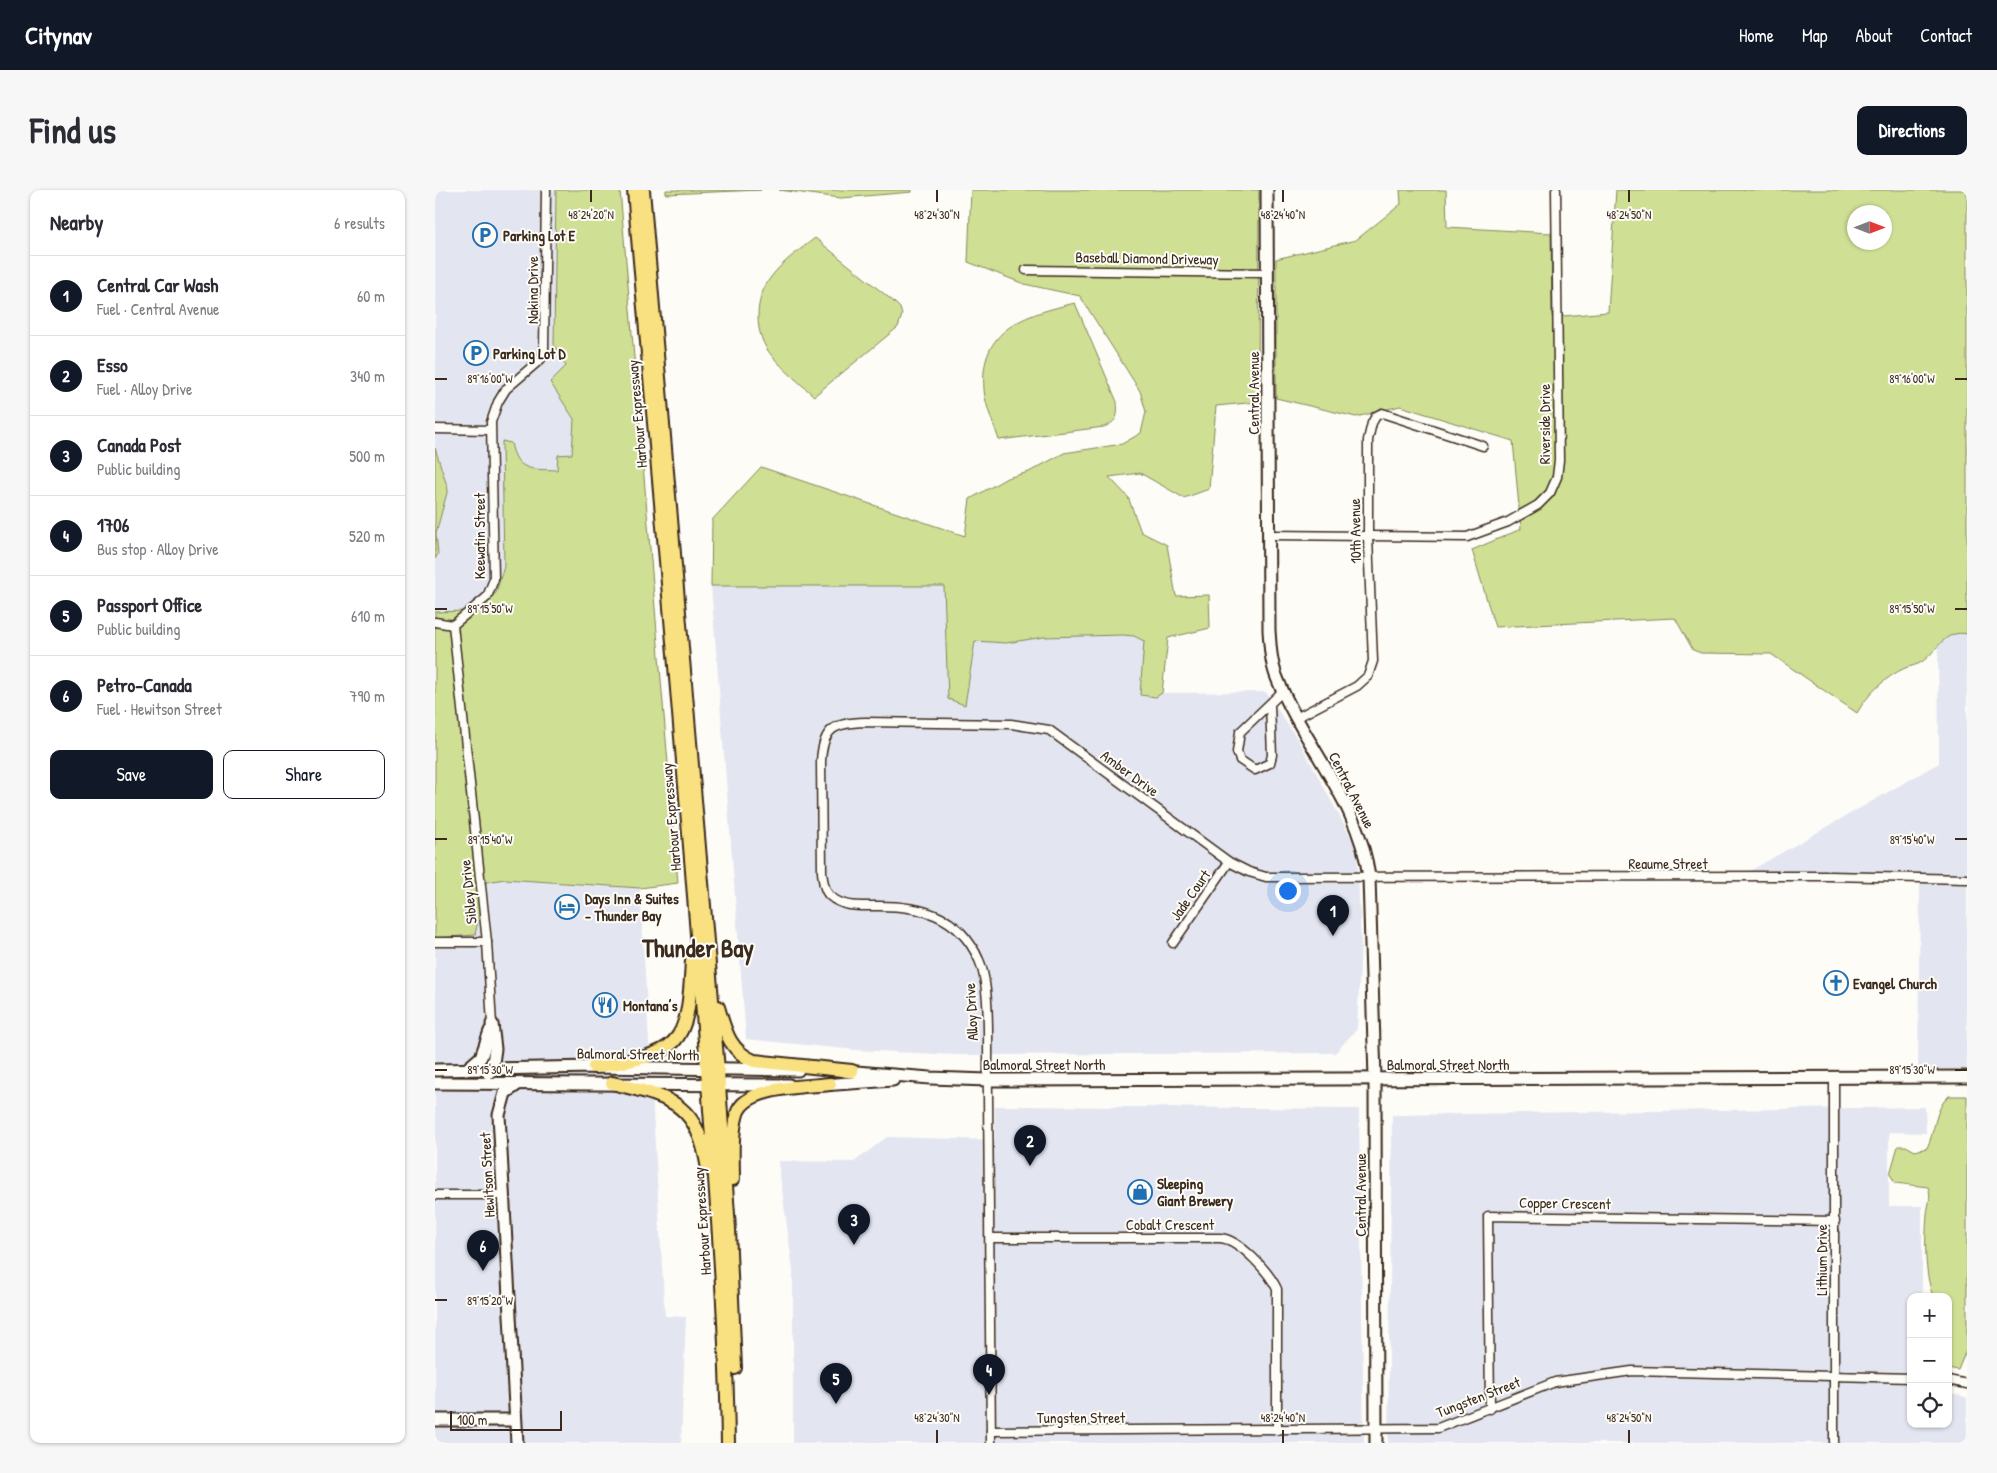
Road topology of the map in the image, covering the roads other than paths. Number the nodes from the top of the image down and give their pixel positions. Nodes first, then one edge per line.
1 (546, 190) edge
2 (634, 190) edge
3 (643, 190) edge
4 (1267, 190) edge
5 (1555, 190) edge
6 (1025, 270) dead end
7 (1267, 273) junction
8 (435, 429) edge
9 (490, 430) junction
10 (1483, 446) dead end
11 (1269, 535) junction
12 (1368, 537) junction
13 (435, 622) edge
14 (453, 625) junction
15 (1283, 691) junction
16 (1270, 705) junction
17 (1297, 718) junction
18 (865, 722) joint
19 (1229, 862) junction
20 (1369, 877) junction
21 (1967, 879) edge
22 (694, 900) junction
23 (435, 942) edge
24 (487, 942) junction
25 (1173, 943) dead end
26 (710, 982) junction
27 (492, 1024) junction
28 (594, 1067) junction
29 (569, 1068) junction
30 (435, 1070) edge
31 (466, 1070) junction
32 (492, 1070) junction
33 (713, 1070) junction
34 (852, 1071) junction
35 (1833, 1077) junction
36 (1967, 1077) edge
37 (435, 1078) edge
38 (930, 1078) junction
39 (1375, 1079) junction
40 (988, 1080) junction
41 (435, 1083) edge
42 (612, 1083) junction
43 (713, 1083) junction
44 (496, 1084) junction
45 (518, 1084) junction
46 (830, 1084) junction
47 (499, 1115) junction
48 (435, 1195) edge
49 (503, 1195) junction
50 (1835, 1221) junction
51 (991, 1238) junction
52 (720, 1240) junction
53 (731, 1262) junction
54 (1835, 1377) junction
55 (1907, 1378) edge
56 (1952, 1381) edge
57 (1967, 1384) edge
58 (1491, 1408) junction
59 (435, 1420) edge
60 (515, 1420) junction
61 (1277, 1430) junction
62 (1376, 1430) junction
63 (991, 1431) junction
64 (517, 1443) edge
65 (728, 1443) edge
66 (736, 1443) edge
67 (991, 1443) edge
68 (1375, 1443) edge
69 (1834, 1443) edge

1 - 9 street, Nakina Drive
2 - 22 main road, Harbour Expressway
3 - 26 main road, Harbour Expressway
4 - 7 main road, Central Avenue
5 - 12 street, Riverside Drive
6 - 7 street, Baseball Diamond Driveway
7 - 11 main road, Central Avenue
8 - 9 street
9 - 14 street, Keewatin Street
10 - 12 street, 10th Avenue
11 - 12 street, Riverside Drive
11 - 15 main road, Central Avenue
12 - 17 street, 10th Avenue
13 - 14 street
14 - 24 street, Sibley Drive
15 - 16 street
15 - 17 main road, Central Avenue
16 - 16 street
17 - 20 main road, Central Avenue
18 - 19 street, Amber Drive
18 - 40 street, Alloy Drive
19 - 20 street, Amber Drive
19 - 25 street, Jade Court
20 - 21 street, Reaume Street
20 - 39 main road, Central Avenue
22 - 28 main road
22 - 33 main road, Harbour Expressway
23 - 24 street
24 - 27 street, Sibley Drive
26 - 33 main road, Harbour Expressway
26 - 34 main road
27 - 31 main road
27 - 32 main road
28 - 29 main road, Balmoral Street North
28 - 33 main road, Balmoral Street North
29 - 32 main road, Balmoral Street North
29 - 44 main road
30 - 31 main road, Balmoral Street North
31 - 32 main road, Balmoral Street North
32 - 37 main road
33 - 34 main road, Balmoral Street North
33 - 43 main road, Harbour Expressway
34 - 38 main road, Balmoral Street North
35 - 36 main road, Balmoral Street North
35 - 39 main road, Balmoral Street North
35 - 50 street, Lithium Drive
38 - 40 main road, Balmoral Street North
38 - 46 main road, Balmoral Street North
39 - 40 main road, Balmoral Street North
39 - 62 main road, Central Avenue
40 - 51 street, Alloy Drive
41 - 44 main road, Balmoral Street North
42 - 43 main road, Balmoral Street North
42 - 45 main road, Balmoral Street North
42 - 52 main road
43 - 46 main road, Balmoral Street North
43 - 52 main road, Harbour Expressway
43 - 53 main road, Harbour Expressway
44 - 45 main road, Balmoral Street North
44 - 47 main road, Hewitson Street
45 - 47 main road
46 - 53 main road
47 - 49 main road, Hewitson Street
48 - 49 street
49 - 60 main road, Hewitson Street
50 - 54 street, Lithium Drive
50 - 58 street, Copper Crescent
51 - 61 street, Cobalt Crescent
51 - 63 street, Alloy Drive
52 - 65 main road, Harbour Expressway
53 - 66 main road, Harbour Expressway
54 - 55 street, Tungsten Street
54 - 58 street, Tungsten Street
54 - 69 street, Lithium Drive
56 - 57 street
58 - 62 street, Tungsten Street
59 - 60 main road
60 - 64 main road, Hewitson Street
61 - 62 street, Tungsten Street
61 - 63 street, Tungsten Street
62 - 68 main road, Central Avenue
63 - 67 street, Alloy Drive

